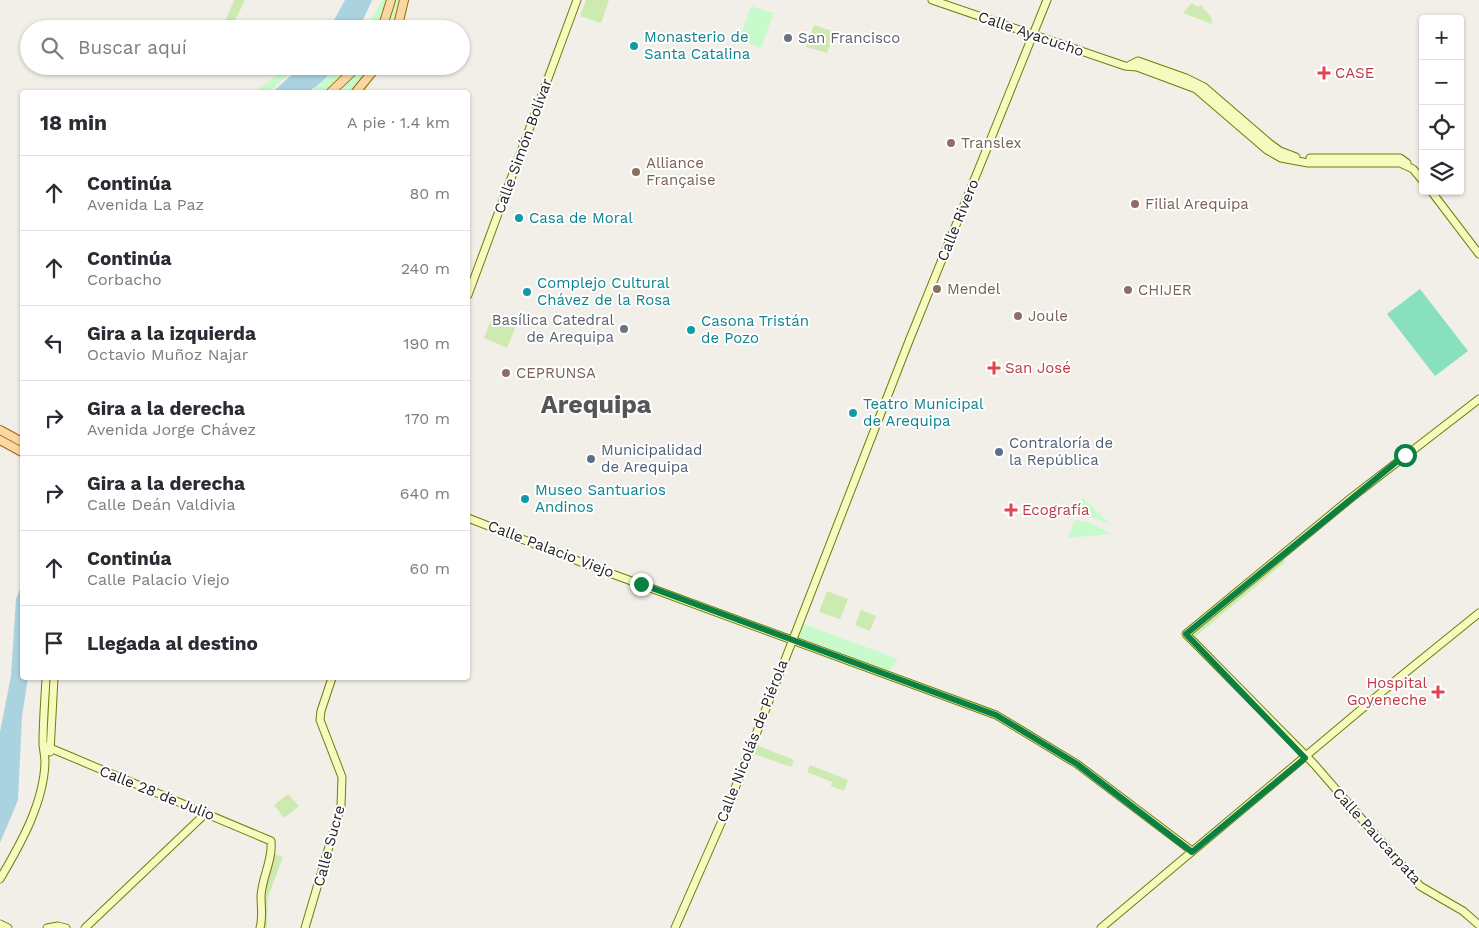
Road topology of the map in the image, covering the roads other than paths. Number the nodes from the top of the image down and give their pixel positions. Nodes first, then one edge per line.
1 (391, 0) edge
2 (404, 0) edge
3 (577, 0) edge
4 (932, 0) edge
5 (1047, 0) edge
6 (385, 20) edge
7 (399, 20) edge
8 (1033, 35) junction
9 (349, 75) edge
10 (370, 75) edge
11 (335, 90) edge
12 (358, 90) edge
13 (1419, 177) edge
14 (1434, 195) edge
15 (1479, 254) edge
16 (470, 288) edge
17 (1479, 399) edge
18 (0, 430) edge
19 (0, 440) edge
20 (20, 441) edge
21 (870, 441) joint
22 (20, 451) edge
23 (470, 519) edge
24 (1479, 613) edge
25 (792, 640) junction
26 (46, 680) edge
27 (54, 680) edge
28 (331, 680) edge
29 (43, 745) junction
30 (52, 749) junction
31 (1305, 758) junction
32 (45, 762) junction
33 (206, 813) junction
34 (1192, 852) junction
35 (0, 879) edge
36 (0, 924) edge
37 (1479, 925) edge
38 (8, 928) edge
39 (47, 928) edge
40 (66, 928) edge
41 (84, 928) edge
42 (260, 928) edge
43 (305, 928) edge
44 (675, 928) edge
45 (1101, 928) edge

1 - 6 main road
2 - 7 main road
3 - 16 street, Calle Simón Bolívar
4 - 8 street, Calle Ayacucho
5 - 8 street, Calle Rivero
8 - 13 street, Calle Ayacucho
8 - 21 street, Calle Rivero
9 - 11 main road
10 - 12 main road
14 - 15 street
17 - 31 street, Calle Paucarpata
18 - 20 main road
19 - 22 main road
21 - 25 street, Calle Nicolás de Piérola
23 - 25 street, Calle Palacio Viejo
24 - 31 street
25 - 34 street, Calle Palacio Viejo
25 - 44 street, Calle Nicolás de Piérola
26 - 29 street
27 - 30 street
28 - 43 street, Calle Sucre
29 - 30 street, Calle 28 de Julio
29 - 32 street
30 - 32 street
30 - 33 street, Calle 28 de Julio
31 - 34 street
31 - 37 street, Calle Paucarpata
32 - 35 street
33 - 41 street
33 - 42 street, Calle 28 de Julio
34 - 45 street
36 - 38 street
39 - 40 street

